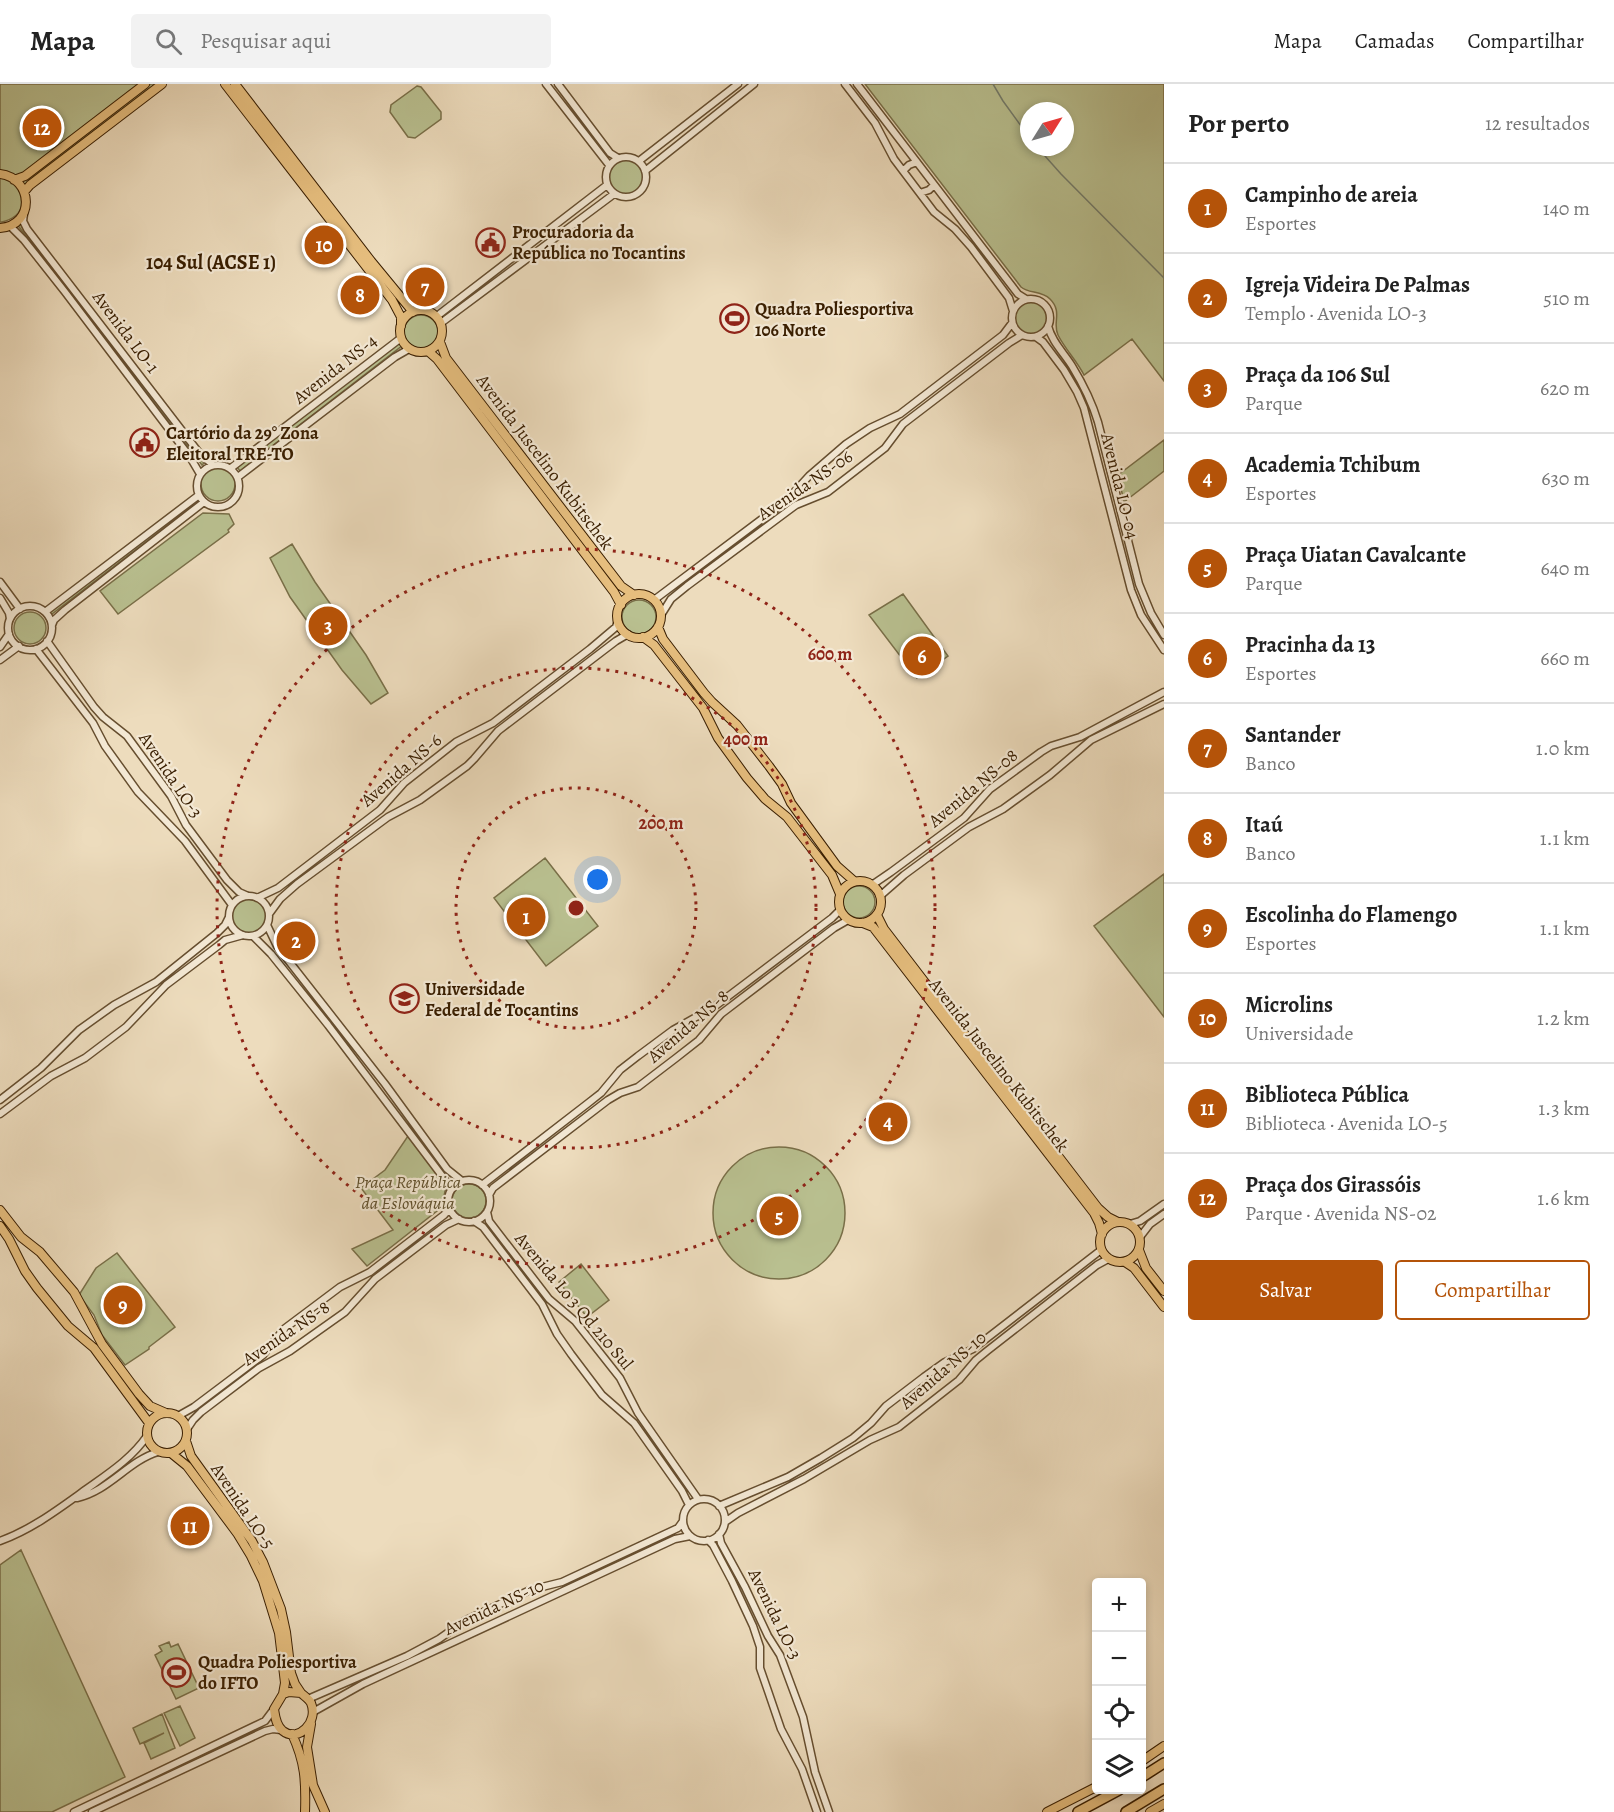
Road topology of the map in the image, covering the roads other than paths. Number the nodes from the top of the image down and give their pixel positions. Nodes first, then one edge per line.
1 (145, 84) edge
2 (162, 84) edge
3 (225, 84) edge
4 (236, 84) edge
5 (546, 84) edge
6 (558, 84) edge
7 (738, 84) edge
8 (754, 84) edge
9 (845, 84) edge
10 (857, 84) edge
11 (618, 158) junction
12 (639, 161) junction
13 (917, 162) junction
14 (609, 165) junction
15 (645, 171) junction
16 (903, 171) junction
17 (0, 174) edge
18 (14, 180) junction
19 (607, 185) junction
20 (934, 185) junction
21 (24, 192) junction
22 (920, 193) junction
23 (614, 194) junction
24 (24, 213) junction
25 (10, 226) junction
26 (0, 228) edge
27 (1026, 299) junction
28 (1013, 311) junction
29 (413, 312) junction
30 (439, 320) junction
31 (1012, 323) junction
32 (401, 326) junction
33 (1048, 326) junction
34 (1022, 335) junction
35 (1036, 337) junction
36 (401, 338) junction
37 (440, 342) junction
38 (409, 349) junction
39 (429, 352) junction
40 (213, 465) junction
41 (231, 468) junction
42 (200, 474) junction
43 (238, 477) junction
44 (199, 495) junction
45 (204, 502) junction
46 (0, 582) edge
47 (634, 595) junction
48 (0, 598) edge
49 (654, 600) junction
50 (621, 604) junction
51 (20, 609) junction
52 (45, 612) junction
53 (661, 615) junction
54 (10, 619) junction
55 (618, 620) junction
56 (52, 625) junction
57 (658, 627) junction
58 (9, 633) junction
59 (628, 634) junction
60 (1164, 634) edge
61 (643, 637) junction
62 (47, 641) junction
63 (19, 646) junction
64 (0, 647) edge
65 (36, 649) junction
66 (1164, 650) edge
67 (0, 660) edge
68 (1164, 692) edge
69 (1164, 704) edge
70 (854, 881) junction
71 (872, 885) junction
72 (840, 894) junction
73 (248, 896) junction
74 (880, 896) junction
75 (257, 898) junction
76 (232, 905) junction
77 (840, 910) junction
78 (269, 914) junction
79 (877, 915) junction
80 (229, 917) junction
81 (848, 920) junction
82 (863, 923) junction
83 (267, 925) junction
84 (243, 935) junction
85 (253, 936) junction
86 (0, 1100) edge
87 (0, 1114) edge
88 (462, 1181) junction
89 (482, 1185) junction
90 (452, 1189) junction
91 (489, 1195) junction
92 (1164, 1204) edge
93 (450, 1208) junction
94 (0, 1210) edge
95 (487, 1212) junction
96 (1164, 1214) edge
97 (459, 1219) junction
98 (474, 1221) junction
99 (1118, 1222) junction
100 (1130, 1224) junction
101 (0, 1226) edge
102 (1101, 1234) junction
103 (1140, 1237) junction
104 (1101, 1250) junction
105 (1139, 1250) junction
106 (1108, 1259) junction
107 (1125, 1262) junction
108 (1164, 1291) edge
109 (1164, 1306) edge
110 (166, 1413) junction
111 (178, 1416) junction
112 (149, 1423) junction
113 (187, 1429) junction
114 (147, 1436) junction
115 (186, 1441) junction
116 (158, 1452) junction
117 (171, 1453) junction
118 (73, 1499) junction
119 (698, 1499) junction
120 (689, 1505) junction
121 (719, 1506) junction
122 (683, 1521) junction
123 (725, 1522) junction
124 (719, 1534) junction
125 (690, 1536) junction
126 (708, 1540) junction
127 (0, 1541) edge
128 (301, 1693) junction
129 (283, 1694) junction
130 (308, 1699) junction
131 (273, 1709) junction
132 (313, 1712) junction
133 (312, 1722) junction
134 (281, 1730) junction
135 (292, 1734) junction
136 (1164, 1746) edge
137 (1146, 1758) edge
138 (1164, 1763) edge
139 (1146, 1774) edge
140 (1092, 1789) edge
141 (1164, 1789) edge
142 (1112, 1794) edge
143 (1164, 1804) edge
144 (74, 1812) edge
145 (92, 1812) edge
146 (305, 1812) edge
147 (324, 1812) edge
148 (817, 1812) edge
149 (829, 1812) edge
150 (1047, 1812) edge
151 (1078, 1812) edge
152 (1126, 1812) edge
153 (1150, 1812) edge

1 - 18 main road
2 - 21 main road
3 - 32 main road
4 - 29 main road
5 - 14 street
6 - 11 street
7 - 12 street
8 - 15 street
9 - 16 street
10 - 13 street
11 - 12 street
11 - 14 street
12 - 15 street
13 - 16 street
13 - 20 street
14 - 19 street
15 - 23 street
16 - 22 street
17 - 18 main road
18 - 21 main road
19 - 23 street
19 - 30 street
20 - 22 street
20 - 27 street
21 - 24 main road
22 - 28 street
23 - 30 street
24 - 25 main road
24 - 40 street, Avenida LO-1
25 - 26 main road
25 - 42 street, Avenida LO-1
27 - 28 street
27 - 33 street
28 - 31 street
29 - 30 main road
29 - 32 main road
30 - 37 main road
31 - 34 street
31 - 49 street, Avenida NS-06
32 - 36 main road
33 - 35 street
33 - 60 street, Avenida LO-04
34 - 35 street
34 - 53 street, Avenida NS-06
35 - 66 street, Avenida LO-04
36 - 38 main road
36 - 41 street, Avenida NS-4
37 - 39 main road
37 - 47 main road, Avenida Juscelino Kubitschek
38 - 39 main road
38 - 43 street, Avenida NS-4
39 - 50 main road, Avenida Juscelino Kubitschek
40 - 41 street
40 - 42 street
41 - 43 street
42 - 44 street
43 - 45 street
44 - 45 street
44 - 52 street
45 - 56 street
46 - 51 street
47 - 49 main road
47 - 50 main road
48 - 54 street
49 - 53 main road
50 - 55 main road
51 - 52 street
51 - 54 street
52 - 56 street
53 - 57 main road
54 - 58 street
55 - 59 main road
55 - 75 street, Avenida NS-6
56 - 62 street
57 - 61 main road
57 - 70 main road
58 - 63 street
58 - 64 street
59 - 61 main road
59 - 78 street, Avenida NS-6
61 - 72 main road
62 - 65 street
62 - 73 street, Avenida LO-3
63 - 65 street
63 - 67 street
65 - 76 street, Avenida LO-3
68 - 71 street, Avenida NS-08
69 - 74 street, Avenida NS-08
70 - 71 main road
70 - 72 main road
71 - 74 main road
72 - 77 main road
73 - 75 street
73 - 76 street
74 - 79 main road
75 - 78 street
76 - 80 street
77 - 81 main road
77 - 89 street, Avenida NS-8
78 - 83 street
79 - 82 main road
79 - 99 main road, Avenida Juscelino Kubitschek
80 - 84 street
80 - 86 street
81 - 82 main road
81 - 91 street, Avenida NS-8
82 - 102 main road, Avenida Juscelino Kubitschek
83 - 85 street
83 - 88 street
84 - 85 street
84 - 87 street
85 - 90 street
88 - 89 street
88 - 90 street
89 - 91 street
90 - 93 street
91 - 95 street
92 - 100 street
93 - 97 street
93 - 111 street, Avenida NS-8
94 - 110 main road
95 - 98 street
95 - 119 street, Avenida Lo 3 Qd 210 Sul
96 - 103 street
97 - 98 street
97 - 113 street, Avenida NS-8
98 - 120 street, Avenida Lo 3 Qd 210 Sul
99 - 100 main road
99 - 102 main road
100 - 103 main road
101 - 112 main road
102 - 104 main road
103 - 105 main road
104 - 106 main road
104 - 121 street, Avenida NS-10
105 - 107 main road
105 - 108 main road
106 - 107 main road
106 - 123 street, Avenida NS-10
107 - 109 main road
110 - 111 main road
110 - 112 main road
111 - 113 main road
112 - 114 main road
113 - 115 main road
114 - 116 main road
114 - 118 street
115 - 117 main road
115 - 128 main road, Avenida LO-5
116 - 117 main road
116 - 118 street
117 - 129 main road, Avenida LO-5
118 - 127 street
119 - 120 street
119 - 121 street
120 - 122 street
121 - 123 street
122 - 125 street
122 - 130 street
123 - 124 street
124 - 126 street
124 - 149 street, Avenida LO-3
125 - 126 street
125 - 132 street, Avenida NS-10
126 - 148 street, Avenida LO-3
128 - 129 main road
128 - 130 main road
129 - 131 main road
130 - 132 main road
131 - 134 main road
131 - 144 street
132 - 133 main road
133 - 135 main road
133 - 147 main road
134 - 135 main road
134 - 145 street
135 - 146 main road
136 - 137 main road
138 - 139 highway
140 - 150 main road
141 - 152 highway
142 - 151 highway
143 - 153 main road

